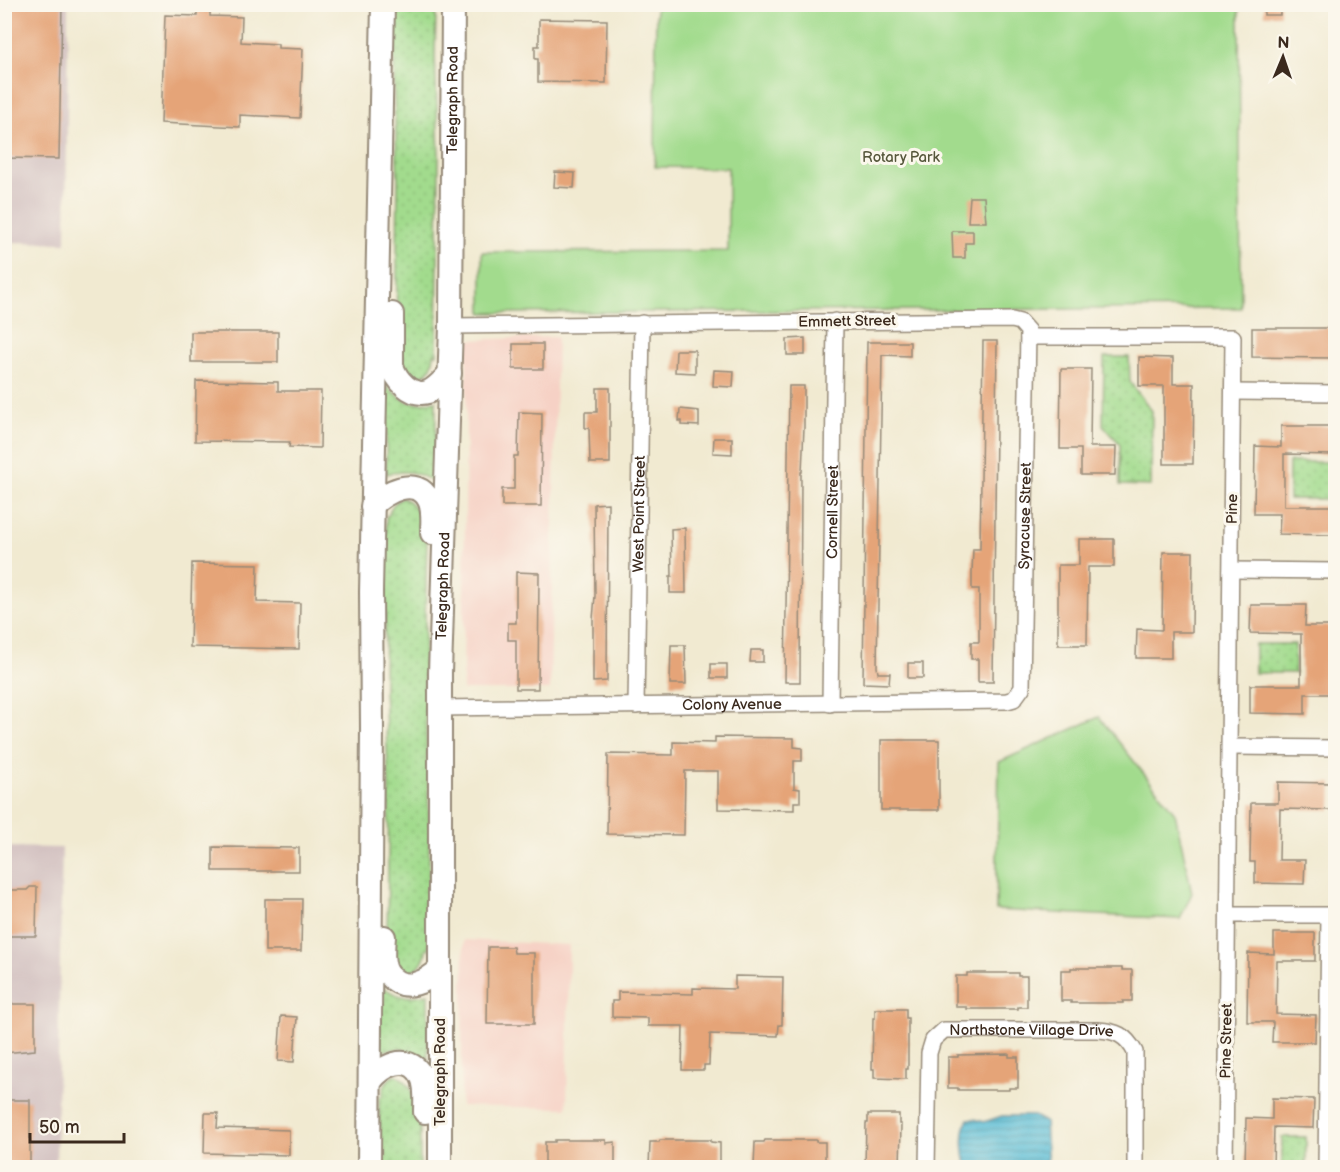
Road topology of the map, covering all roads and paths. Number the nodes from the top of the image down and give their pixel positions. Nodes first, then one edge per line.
1 (383, 4) edge
2 (441, 4) edge
3 (453, 4) edge
4 (453, 114) junction
5 (381, 140) junction
6 (835, 321) junction
7 (642, 323) junction
8 (451, 326) junction
9 (1028, 337) junction
10 (450, 373) junction
11 (1233, 392) junction
12 (1335, 393) edge
13 (372, 506) junction
14 (1232, 570) junction
15 (1335, 571) edge
16 (1230, 680) joint
17 (1021, 693) joint
18 (830, 704) junction
19 (636, 706) junction
20 (440, 718) junction
21 (372, 728) junction
22 (1230, 747) junction
23 (1335, 748) edge
24 (1228, 915) junction
25 (1332, 915) edge
26 (440, 969) junction
27 (370, 1082) junction
28 (369, 1167) edge
29 (425, 1167) edge
30 (440, 1167) edge
31 (927, 1167) edge
32 (1135, 1167) edge
33 (1225, 1167) edge
34 (1326, 1167) edge

1 - 5 main road
2 - 4 main road
3 - 4 main road, Telegraph Road
4 - 8 main road, Telegraph Road
5 - 10 main road
5 - 13 main road
6 - 7 street, Emmett Street
6 - 9 street, Emmett Street
6 - 18 street, Cornell Street
7 - 8 street, Emmett Street
7 - 19 street, West Point Street
8 - 10 main road, Telegraph Road
9 - 11 street, Pine
9 - 17 street, Syracuse Street
10 - 20 main road, Telegraph Road
11 - 12 street
11 - 14 street, Pine
13 - 20 main road
13 - 21 main road
14 - 15 street
14 - 16 street, Pine
16 - 22 street, Pine Street
17 - 18 street, Colony Avenue
18 - 19 street, Colony Avenue
19 - 20 street, Colony Avenue
20 - 26 main road, Telegraph Road
21 - 26 main road
21 - 27 main road
22 - 23 street
22 - 24 street, Pine Street
24 - 25 street
24 - 33 street, Pine Street
25 - 34 street
26 - 30 main road, Telegraph Road
27 - 28 main road
27 - 29 main road
31 - 32 street, Northstone Village Drive

